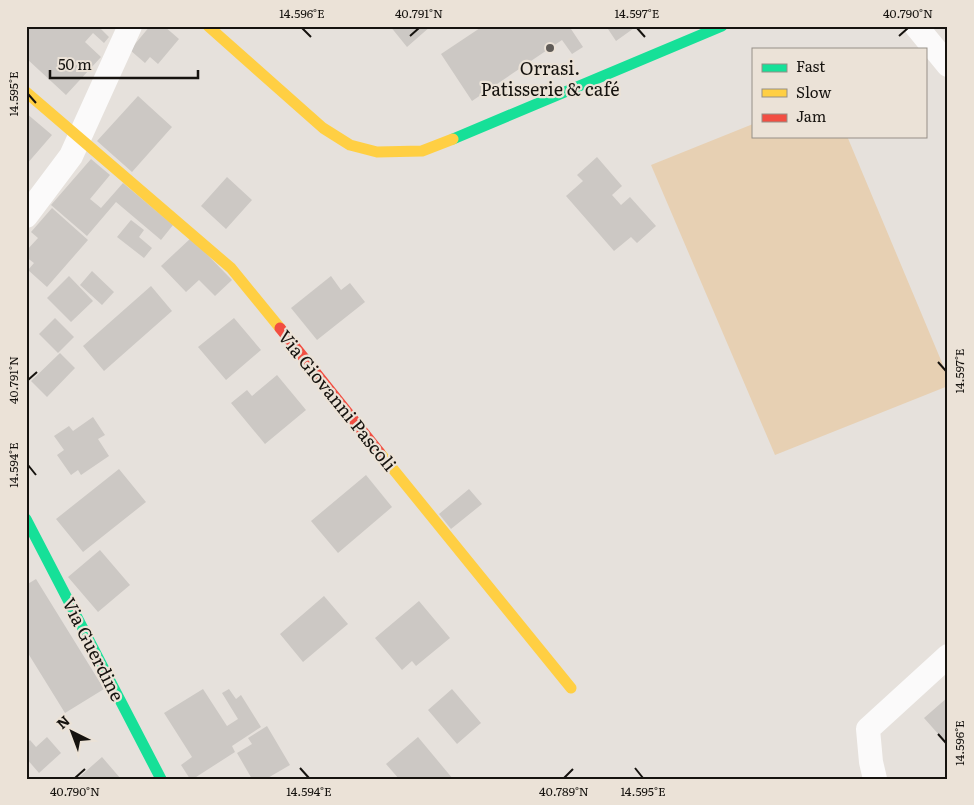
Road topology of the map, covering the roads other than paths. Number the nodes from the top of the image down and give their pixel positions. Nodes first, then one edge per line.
1 (130, 26) edge
2 (208, 26) edge
3 (722, 26) edge
4 (916, 26) edge
5 (948, 65) edge
6 (26, 92) edge
7 (79, 138) junction
8 (26, 216) edge
9 (26, 519) edge
10 (948, 656) edge
11 (571, 688) dead end
12 (161, 779) edge
13 (875, 779) edge

1 - 7 street
2 - 3 street
4 - 5 street
6 - 7 street, Via Giovanni Pascoli
7 - 8 street
7 - 11 street, Via Giovanni Pascoli
9 - 12 street, Via Guerdine
10 - 13 street

